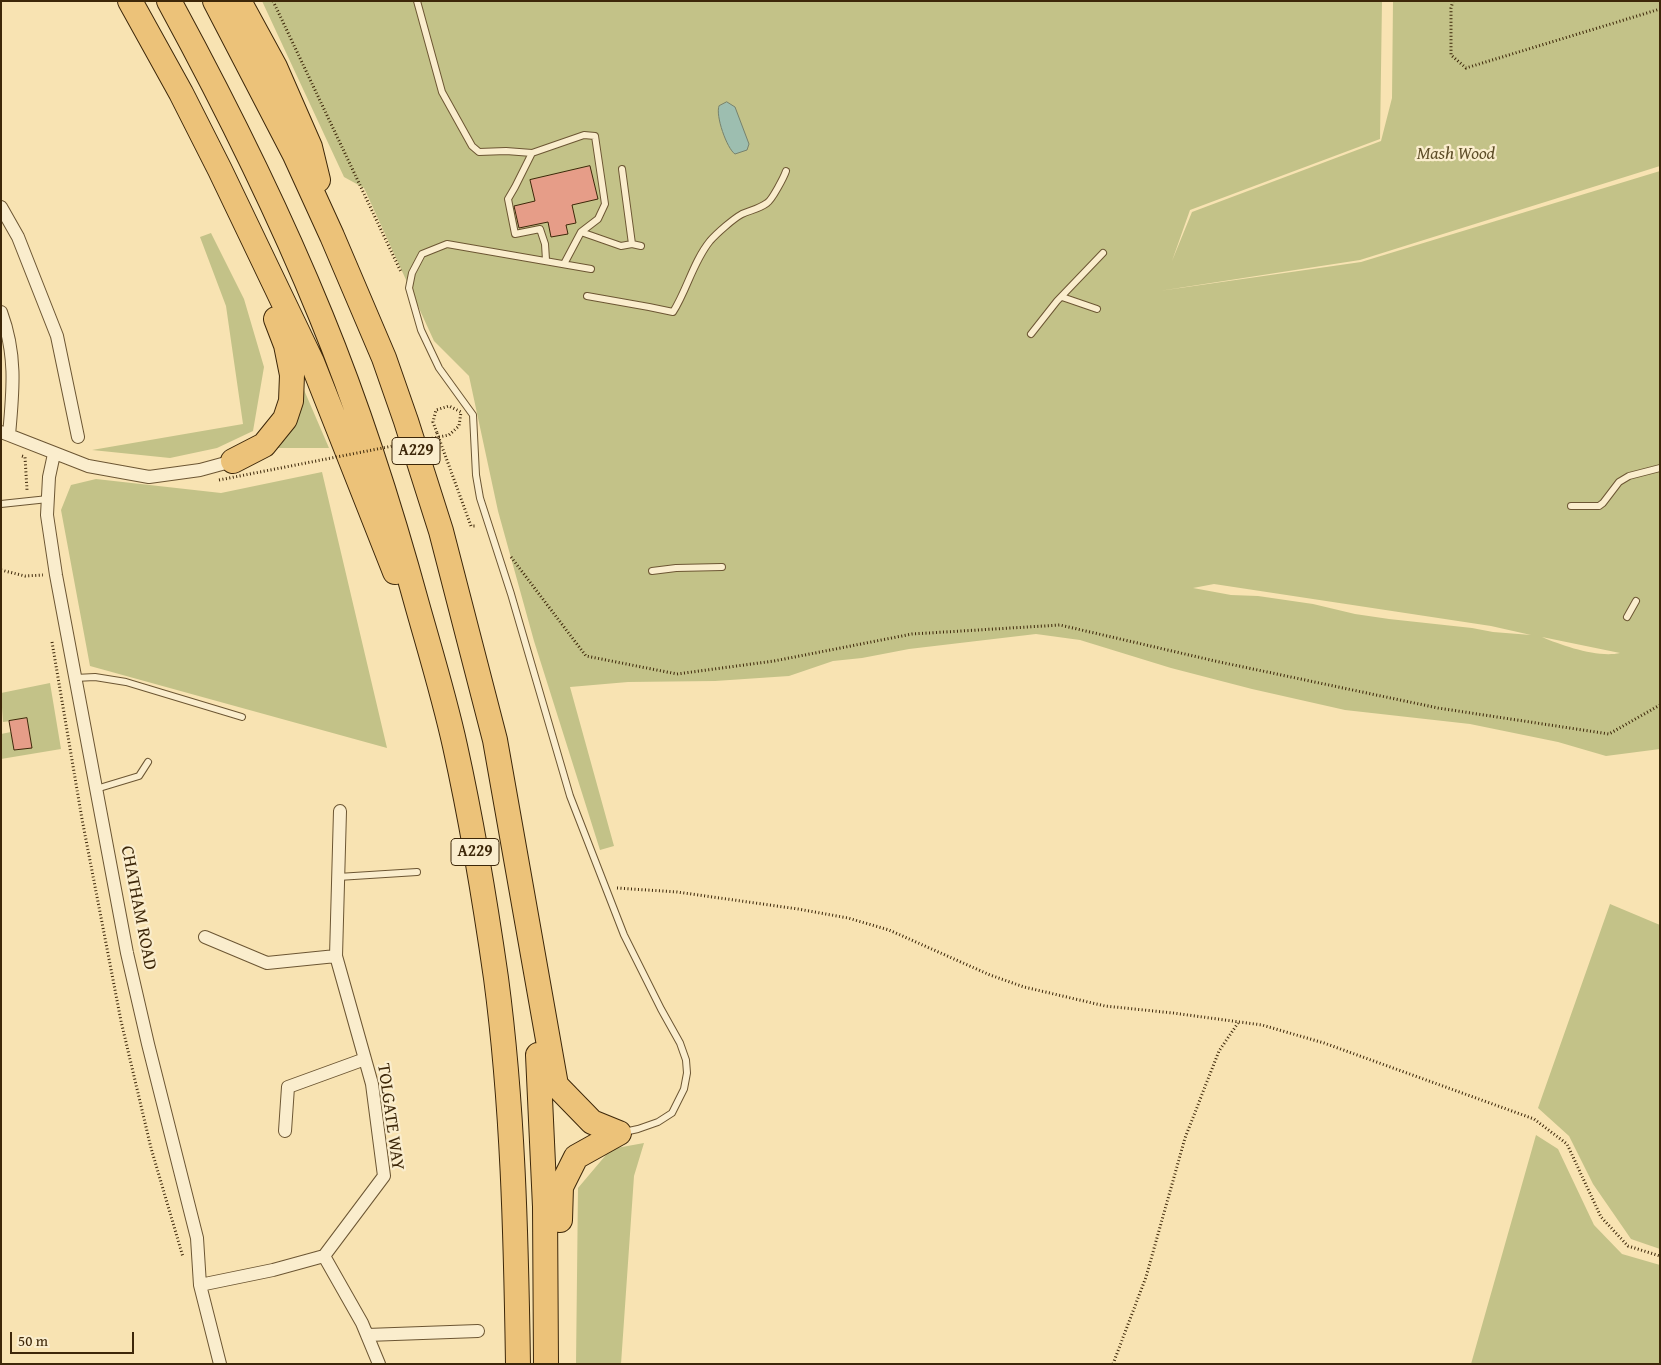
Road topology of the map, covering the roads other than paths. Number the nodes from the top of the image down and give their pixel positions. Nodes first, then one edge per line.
1 (130, 1) edge
2 (169, 1) edge
3 (215, 1) edge
4 (239, 1) edge
5 (418, 1) edge
6 (532, 153) junction
7 (622, 169) dead end
8 (220, 170) junction
9 (786, 171) dead end
10 (1, 207) edge
11 (581, 232) junction
12 (332, 236) junction
13 (632, 244) junction
14 (641, 246) dead end
15 (1103, 253) dead end
16 (546, 260) junction
17 (564, 264) junction
18 (591, 269) dead end
19 (587, 296) dead end
20 (1062, 297) junction
21 (1097, 309) dead end
22 (1, 312) edge
23 (1030, 334) dead end
24 (5, 434) edge
25 (78, 437) dead end
26 (54, 454) junction
27 (233, 461) joint
28 (1660, 468) edge
29 (48, 499) junction
30 (1, 504) edge
31 (1571, 506) dead end
32 (722, 567) dead end
33 (652, 571) dead end
34 (1636, 602) dead end
35 (1627, 616) dead end
36 (75, 678) junction
37 (440, 685) junction
38 (242, 716) dead end
39 (148, 762) dead end
40 (96, 789) junction
41 (340, 811) dead end
42 (417, 872) dead end
43 (338, 877) junction
44 (528, 932) junction
45 (205, 938) dead end
46 (336, 956) junction
47 (364, 1059) junction
48 (285, 1131) dead end
49 (619, 1133) junction
50 (324, 1256) junction
51 (200, 1285) junction
52 (478, 1331) dead end
53 (367, 1335) junction
54 (220, 1364) edge
55 (379, 1364) edge
56 (518, 1364) edge
57 (546, 1364) edge
58 (558, 1364) edge

1 - 8 highway
2 - 37 highway, A229
3 - 12 highway, A229
4 - 12 highway
5 - 6 lane
6 - 11 lane
6 - 16 lane
7 - 13 lane
8 - 27 highway
8 - 37 highway
9 - 19 lane
10 - 25 street
11 - 13 lane
11 - 17 lane
12 - 44 highway, A229
13 - 14 lane
15 - 20 lane
16 - 17 lane
16 - 49 lane
17 - 18 lane
20 - 21 lane
20 - 23 lane
22 - 24 street
24 - 26 street
26 - 27 street
26 - 29 street, CHATHAM ROAD
28 - 31 lane
29 - 30 lane
29 - 36 street, CHATHAM ROAD
32 - 33 lane
34 - 35 lane
36 - 38 lane
36 - 40 street, CHATHAM ROAD
37 - 56 highway, A229
39 - 40 lane
40 - 51 street, CHATHAM ROAD
41 - 43 street, TOLGATE WAY
42 - 43 lane
43 - 46 street, TOLGATE WAY
44 - 49 highway
44 - 57 highway, A229
45 - 46 street
46 - 47 street, TOLGATE WAY
47 - 48 street
47 - 50 street, TOLGATE WAY
49 - 58 highway
50 - 51 street
50 - 53 street
51 - 54 street, CHATHAM ROAD
52 - 53 street
53 - 55 street

